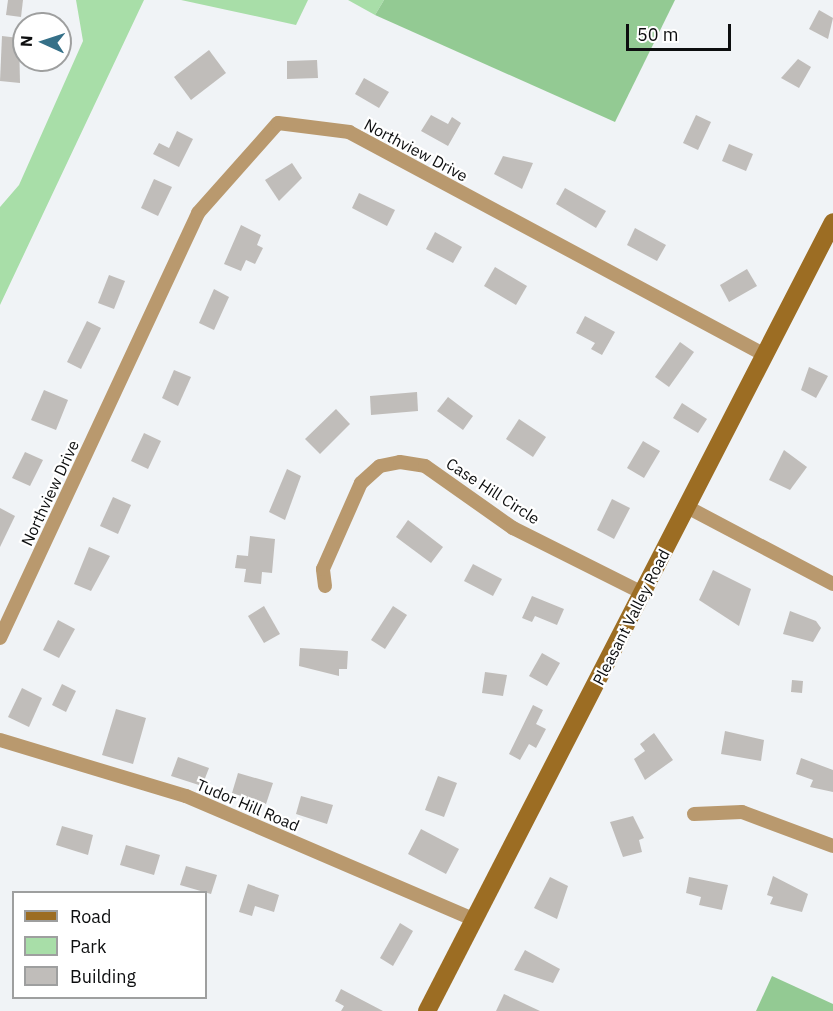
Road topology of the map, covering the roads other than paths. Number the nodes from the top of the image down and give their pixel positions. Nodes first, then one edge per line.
1 (833, 222) edge
2 (766, 356) junction
3 (689, 508) junction
4 (833, 584) edge
5 (325, 586) dead end
6 (643, 593) junction
7 (0, 638) edge
8 (0, 740) edge
9 (694, 814) dead end
10 (833, 846) edge
11 (475, 920) junction
12 (427, 1011) edge

1 - 2 main road, Pleasant Valley Road
2 - 3 main road, Pleasant Valley Road
2 - 7 street, Northview Drive
3 - 4 street
3 - 6 main road, Pleasant Valley Road
5 - 6 street, Case Hill Circle
6 - 11 main road, Pleasant Valley Road
8 - 11 street, Tudor Hill Road
9 - 10 street
11 - 12 main road, Pleasant Valley Road

